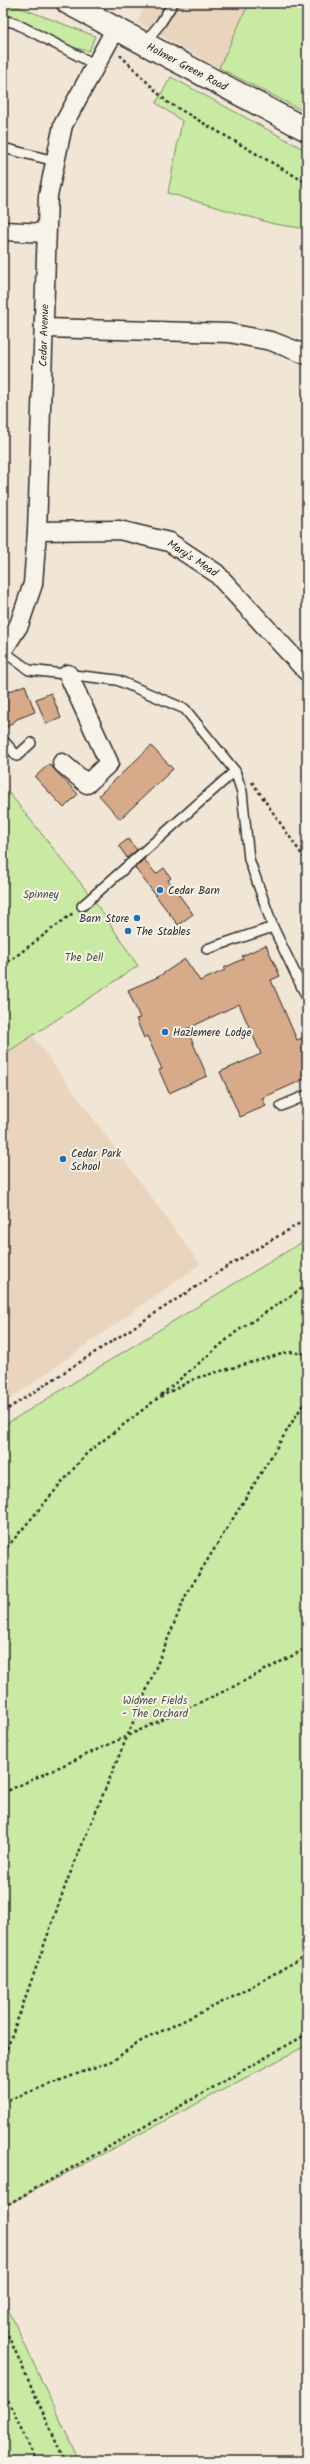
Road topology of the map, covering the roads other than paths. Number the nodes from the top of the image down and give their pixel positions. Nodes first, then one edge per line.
1 (68, 3) edge
2 (173, 3) edge
3 (3, 20) edge
4 (112, 36) junction
5 (144, 43) junction
6 (96, 66) junction
7 (307, 130) edge
8 (3, 148) edge
9 (55, 161) junction
10 (3, 231) edge
11 (46, 233) junction
12 (44, 328) junction
13 (307, 355) edge
14 (37, 531) junction
15 (3, 651) edge
16 (307, 672) edge
17 (68, 674) junction
18 (3, 740) edge
19 (31, 743) dead end
20 (62, 763) dead end
21 (235, 771) junction
22 (82, 906) road end
23 (273, 927) junction
24 (206, 949) dead end
25 (307, 998) edge
26 (307, 1095) edge
27 (280, 1106) dead end

1 - 4 street, Holmer Green Road
2 - 5 lane
3 - 6 lane
4 - 5 street, Holmer Green Road
4 - 6 street, Cedar Avenue
5 - 7 street, Holmer Green Road
6 - 9 street, Cedar Avenue
8 - 9 lane
9 - 11 street, Cedar Avenue
10 - 11 street
11 - 12 street, Cedar Avenue
12 - 13 street
12 - 14 street, Cedar Avenue
14 - 15 street, Cedar Avenue
14 - 16 street, Mary's Mead
15 - 17 lane
17 - 20 street
17 - 21 lane
18 - 19 lane
21 - 22 lane
21 - 23 lane
23 - 24 lane
23 - 25 lane
26 - 27 lane

